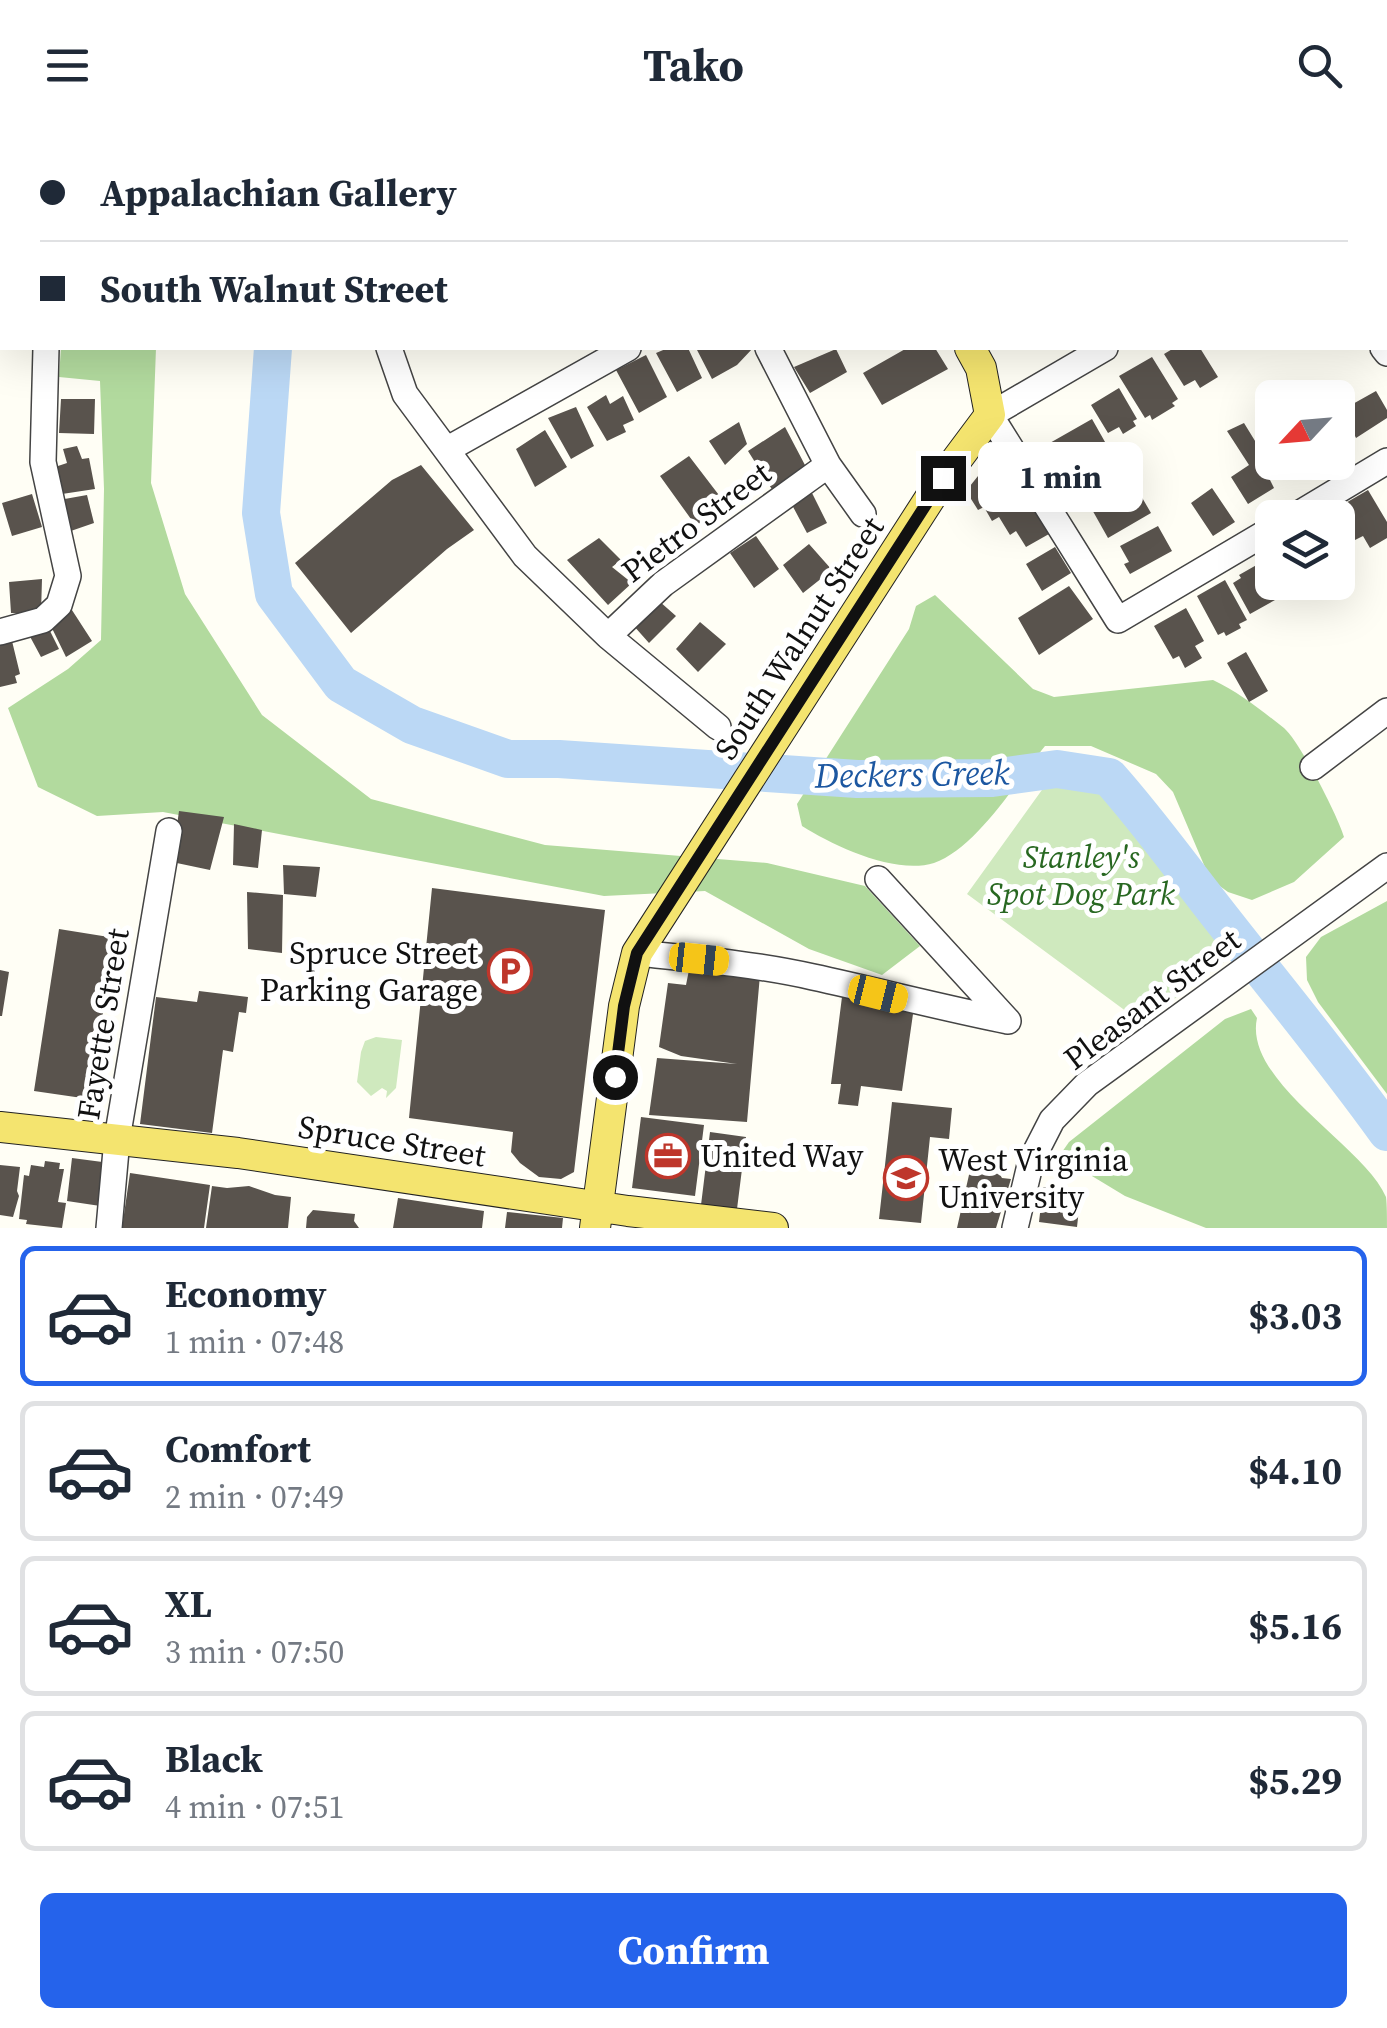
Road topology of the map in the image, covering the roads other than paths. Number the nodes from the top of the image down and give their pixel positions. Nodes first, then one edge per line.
1 (46, 350) edge
2 (391, 350) edge
3 (624, 350) edge
4 (769, 350) edge
5 (971, 350) edge
6 (1102, 350) edge
7 (990, 415) junction
8 (448, 449) junction
9 (1387, 461) edge
10 (828, 466) junction
11 (1322, 500) edge
12 (863, 514) dead end
13 (1255, 539) edge
14 (0, 632) edge
15 (608, 636) junction
16 (1387, 711) edge
17 (718, 727) dead end
18 (1313, 767) dead end
19 (169, 831) dead end
20 (1387, 866) edge
21 (878, 880) dead end
22 (637, 953) junction
23 (0, 1126) edge
24 (118, 1139) junction
25 (597, 1217) edge
26 (108, 1228) edge
27 (774, 1228) edge
28 (1016, 1228) edge

1 - 14 street
2 - 8 street
3 - 8 street
4 - 10 street
5 - 7 main road
6 - 7 street, South Walnut Street
7 - 13 street
7 - 22 main road, South Walnut Street
8 - 15 street
9 - 11 street
10 - 12 street
10 - 15 street, Pietro Street
15 - 17 street
16 - 18 street
19 - 24 street, Fayette Street
20 - 28 street, Pleasant Street
21 - 22 street
22 - 25 main road, South Walnut Street
23 - 24 main road, Spruce Street
24 - 25 main road, Spruce Street
24 - 26 street, Fayette Street
25 - 27 main road, Spruce Street

